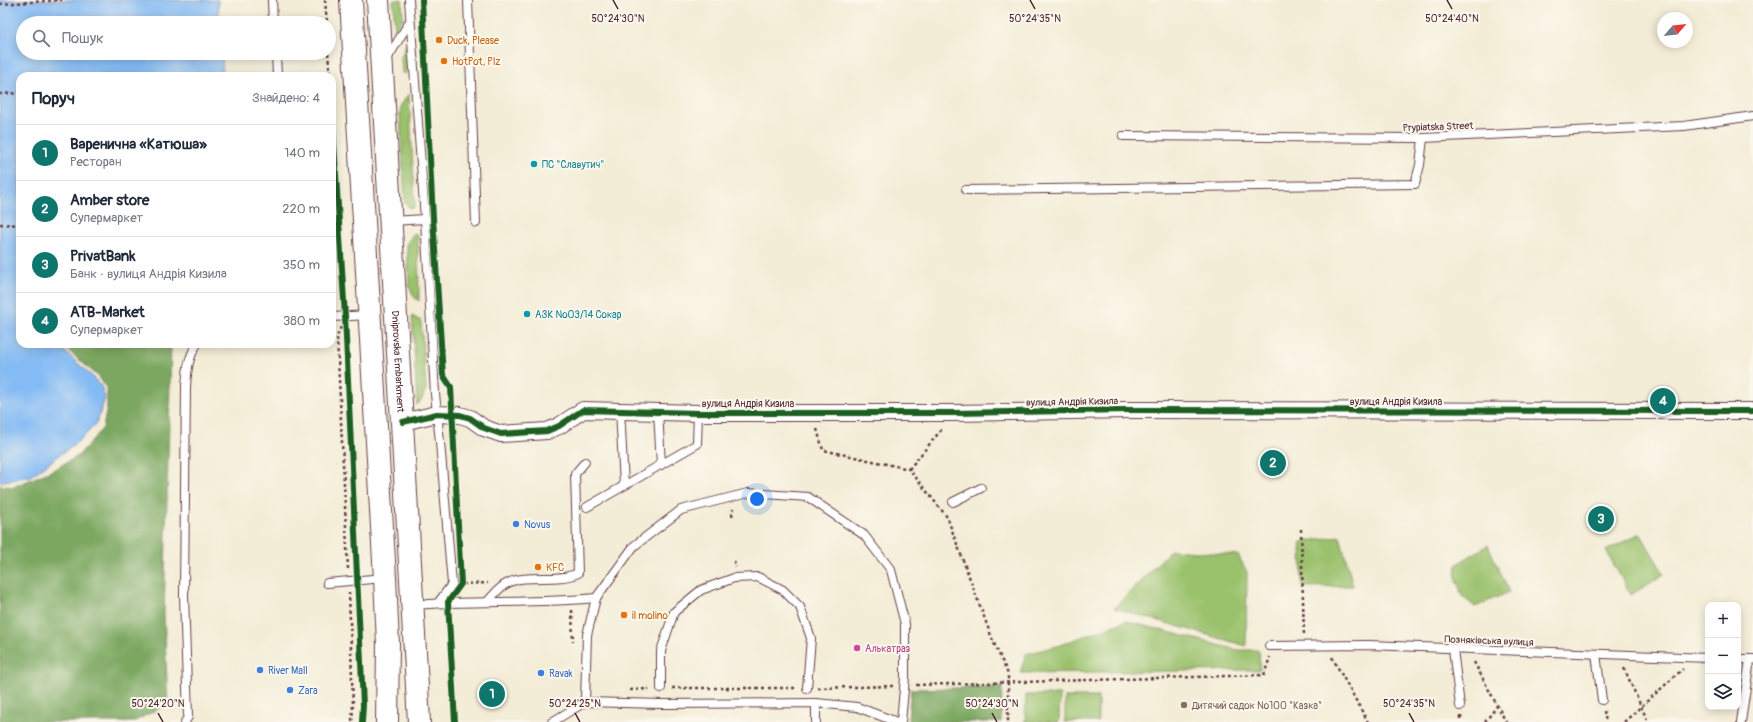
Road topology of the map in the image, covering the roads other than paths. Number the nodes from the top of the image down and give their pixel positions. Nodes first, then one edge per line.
1 (272, 0) edge
2 (351, 0) edge
3 (378, 0) edge
4 (409, 0) edge
5 (468, 0) edge
6 (273, 16) edge
7 (410, 21) junction
8 (276, 60) edge
9 (382, 66) junction
10 (277, 72) edge
11 (1753, 116) edge
12 (1123, 136) dead end
13 (1423, 138) junction
14 (966, 190) dead end
15 (425, 219) junction
16 (391, 221) junction
17 (476, 223) dead end
18 (370, 315) junction
19 (336, 317) edge
20 (195, 348) edge
21 (620, 410) junction
22 (658, 411) junction
23 (1753, 411) edge
24 (698, 413) junction
25 (437, 414) junction
26 (403, 422) junction
27 (585, 462) dead end
28 (661, 464) junction
29 (624, 485) junction
30 (982, 488) dead end
31 (953, 502) dead end
32 (587, 507) dead end
33 (385, 578) junction
34 (327, 583) dead end
35 (596, 598) junction
36 (487, 602) junction
37 (438, 603) junction
38 (413, 605) junction
39 (1269, 646) dead end
40 (1454, 649) junction
41 (1596, 654) junction
42 (1705, 658) edge
43 (1751, 659) edge
44 (661, 688) road end
45 (807, 688) road end
46 (1602, 700) dead end
47 (585, 702) junction
48 (816, 703) junction
49 (1460, 706) dead end
50 (185, 722) edge
51 (387, 722) edge
52 (419, 722) edge
53 (552, 722) edge
54 (816, 722) edge
55 (897, 722) edge
56 (901, 722) edge
57 (1741, 722) edge

1 - 6 lane
2 - 18 main road
3 - 9 main road, Dniprovska Embarkment
4 - 7 lane
5 - 17 lane
7 - 9 lane
7 - 15 lane
8 - 10 lane
9 - 16 main road, Dniprovska Embarkment
11 - 13 lane, Prypiatska Street
12 - 13 lane, Prypiatska Street
13 - 14 lane
15 - 16 lane
15 - 25 lane
16 - 26 main road, Dniprovska Embarkment
18 - 19 lane
18 - 33 main road
20 - 50 lane
21 - 22 street, вулиця Андрія Кизила
21 - 25 street, вулиця Андрія Кизила
21 - 29 lane
22 - 24 street, вулиця Андрія Кизила
22 - 28 lane
23 - 24 street, вулиця Андрія Кизила
24 - 28 lane
25 - 26 street, вулиця Андрія Кизила
25 - 37 lane
26 - 38 main road, Dniprovska Embarkment
27 - 36 lane
28 - 29 lane
29 - 32 lane
30 - 31 lane
33 - 34 lane
33 - 51 main road
35 - 36 lane
35 - 47 lane
35 - 56 lane
36 - 37 lane
37 - 38 lane
38 - 52 main road, Dniprovska Embarkment
39 - 40 lane, Позняківська вулиця
40 - 41 lane, Позняківська вулиця
40 - 49 lane
41 - 42 lane, Позняківська вулиця
41 - 46 lane
43 - 57 lane
44 - 45 lane
47 - 48 lane
47 - 53 lane
48 - 54 lane
48 - 55 lane

